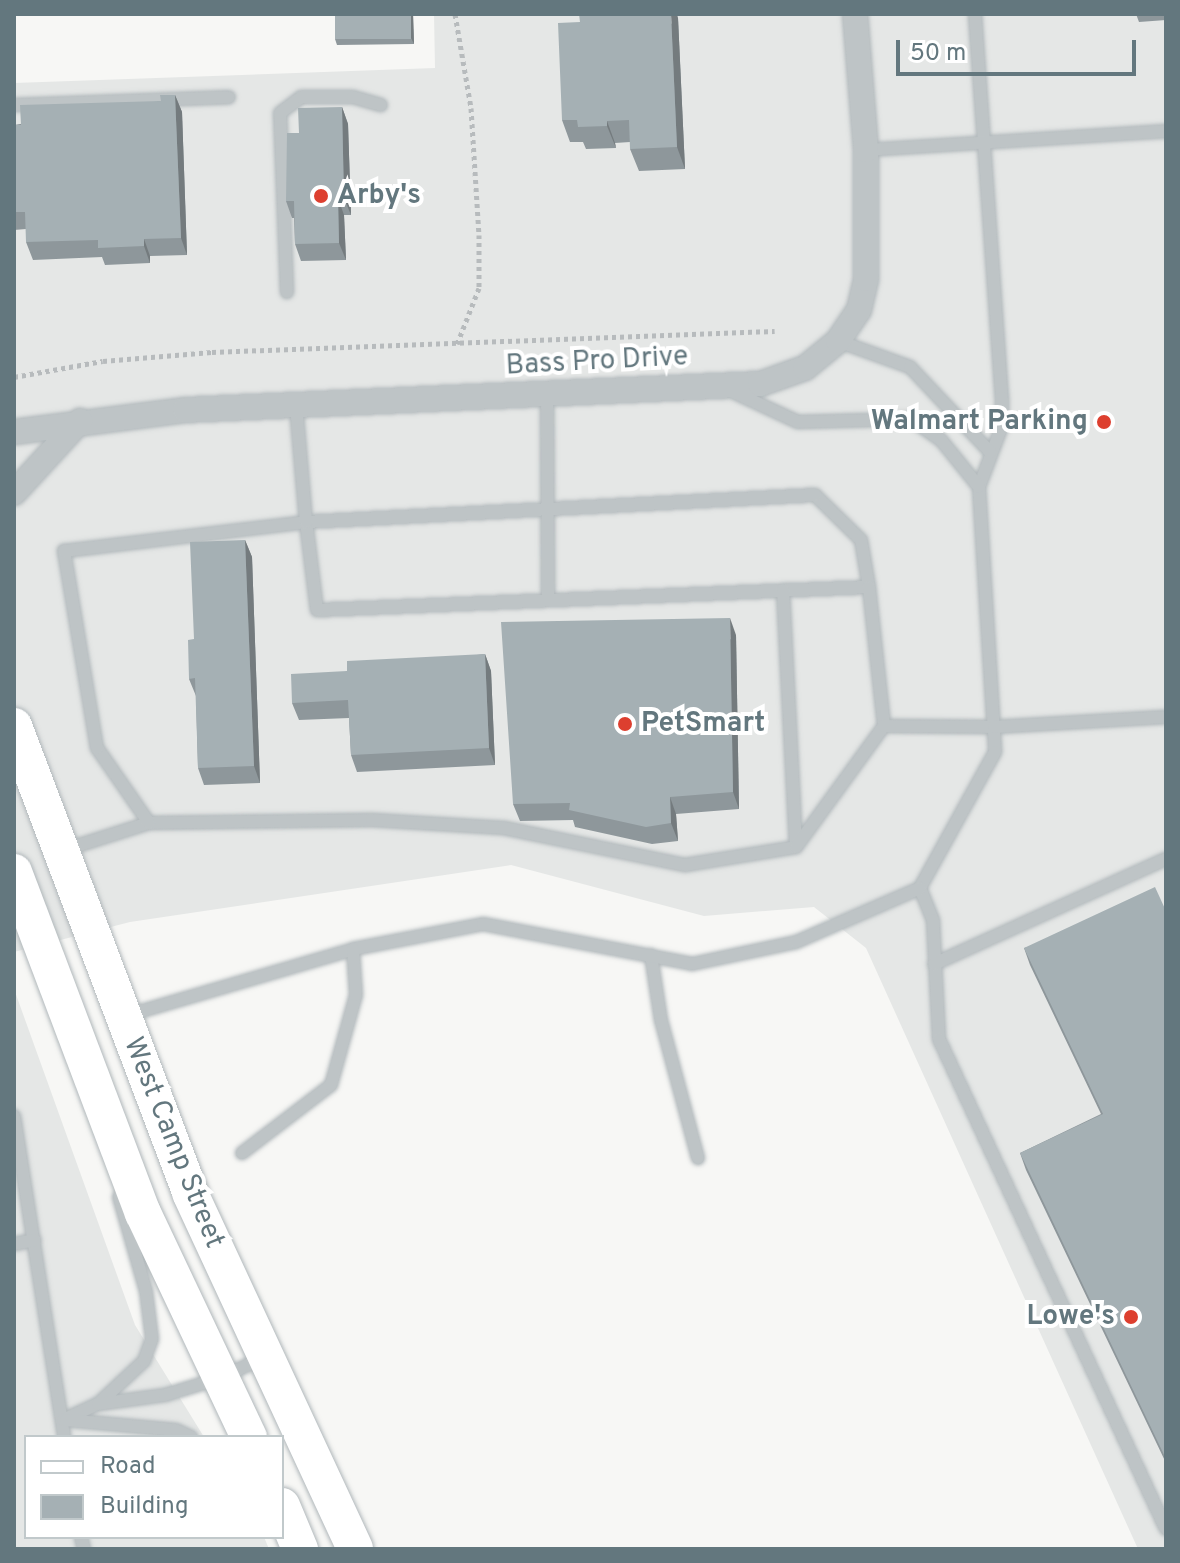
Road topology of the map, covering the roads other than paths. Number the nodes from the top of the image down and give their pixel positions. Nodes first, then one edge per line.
1 (855, 14) edge
2 (975, 14) edge
3 (229, 97) dead end
4 (14, 105) edge
5 (381, 105) dead end
6 (1166, 131) edge
7 (986, 141) junction
8 (866, 150) junction
9 (287, 292) dead end
10 (838, 341) junction
11 (719, 386) junction
12 (547, 394) junction
13 (296, 405) junction
14 (80, 421) junction
15 (14, 432) edge
16 (990, 452) junction
17 (979, 487) junction
18 (14, 493) edge
19 (546, 510) junction
20 (306, 522) junction
21 (869, 587) junction
22 (783, 590) junction
23 (548, 599) junction
24 (1166, 717) edge
25 (14, 726) edge
26 (884, 726) junction
27 (994, 727) junction
28 (149, 823) junction
29 (796, 847) junction
30 (61, 851) junction
31 (1166, 859) edge
32 (14, 872) edge
33 (920, 888) junction
34 (353, 949) junction
35 (651, 955) junction
36 (934, 964) junction
37 (121, 1018) junction
38 (14, 1116) edge
39 (242, 1153) dead end
40 (698, 1158) dead end
41 (111, 1161) junction
42 (35, 1240) junction
43 (14, 1244) edge
44 (266, 1356) junction
45 (221, 1378) junction
46 (98, 1404) junction
47 (63, 1420) junction
48 (64, 1435) edge
49 (187, 1435) edge
50 (248, 1435) edge
51 (284, 1511) edge
52 (1166, 1529) edge
53 (300, 1549) edge
54 (355, 1549) edge

1 - 8 street, Bass Pro Drive
2 - 7 lane
3 - 4 lane
5 - 9 lane
6 - 7 lane
7 - 8 lane
7 - 16 lane
8 - 10 street, Bass Pro Drive
10 - 11 street, Bass Pro Drive
10 - 16 lane
11 - 12 street, Bass Pro Drive
11 - 17 lane
12 - 13 street, Bass Pro Drive
12 - 19 lane
13 - 14 street, Bass Pro Drive
13 - 20 lane
14 - 15 street, Bass Pro Drive
14 - 18 street
16 - 17 lane
17 - 27 lane
19 - 20 lane
19 - 21 lane
19 - 23 lane
20 - 23 lane
20 - 28 lane
21 - 22 lane
21 - 26 lane
22 - 23 lane
22 - 29 lane
24 - 27 lane
25 - 30 main road, West Camp Street
26 - 27 lane
26 - 29 lane
27 - 33 lane
28 - 29 lane
28 - 30 lane
30 - 37 main road, West Camp Street
31 - 36 lane
32 - 41 main road, West Camp Street
33 - 35 lane
33 - 36 lane
34 - 35 lane
34 - 37 lane
34 - 39 lane
35 - 40 lane
36 - 52 lane
37 - 44 main road, West Camp Street
38 - 42 lane
41 - 45 main road, West Camp Street
41 - 46 lane
42 - 43 lane
42 - 47 lane
44 - 45 lane
44 - 54 main road, West Camp Street
45 - 46 lane
45 - 50 main road, West Camp Street
46 - 47 lane
47 - 48 lane
47 - 49 lane
51 - 53 main road

